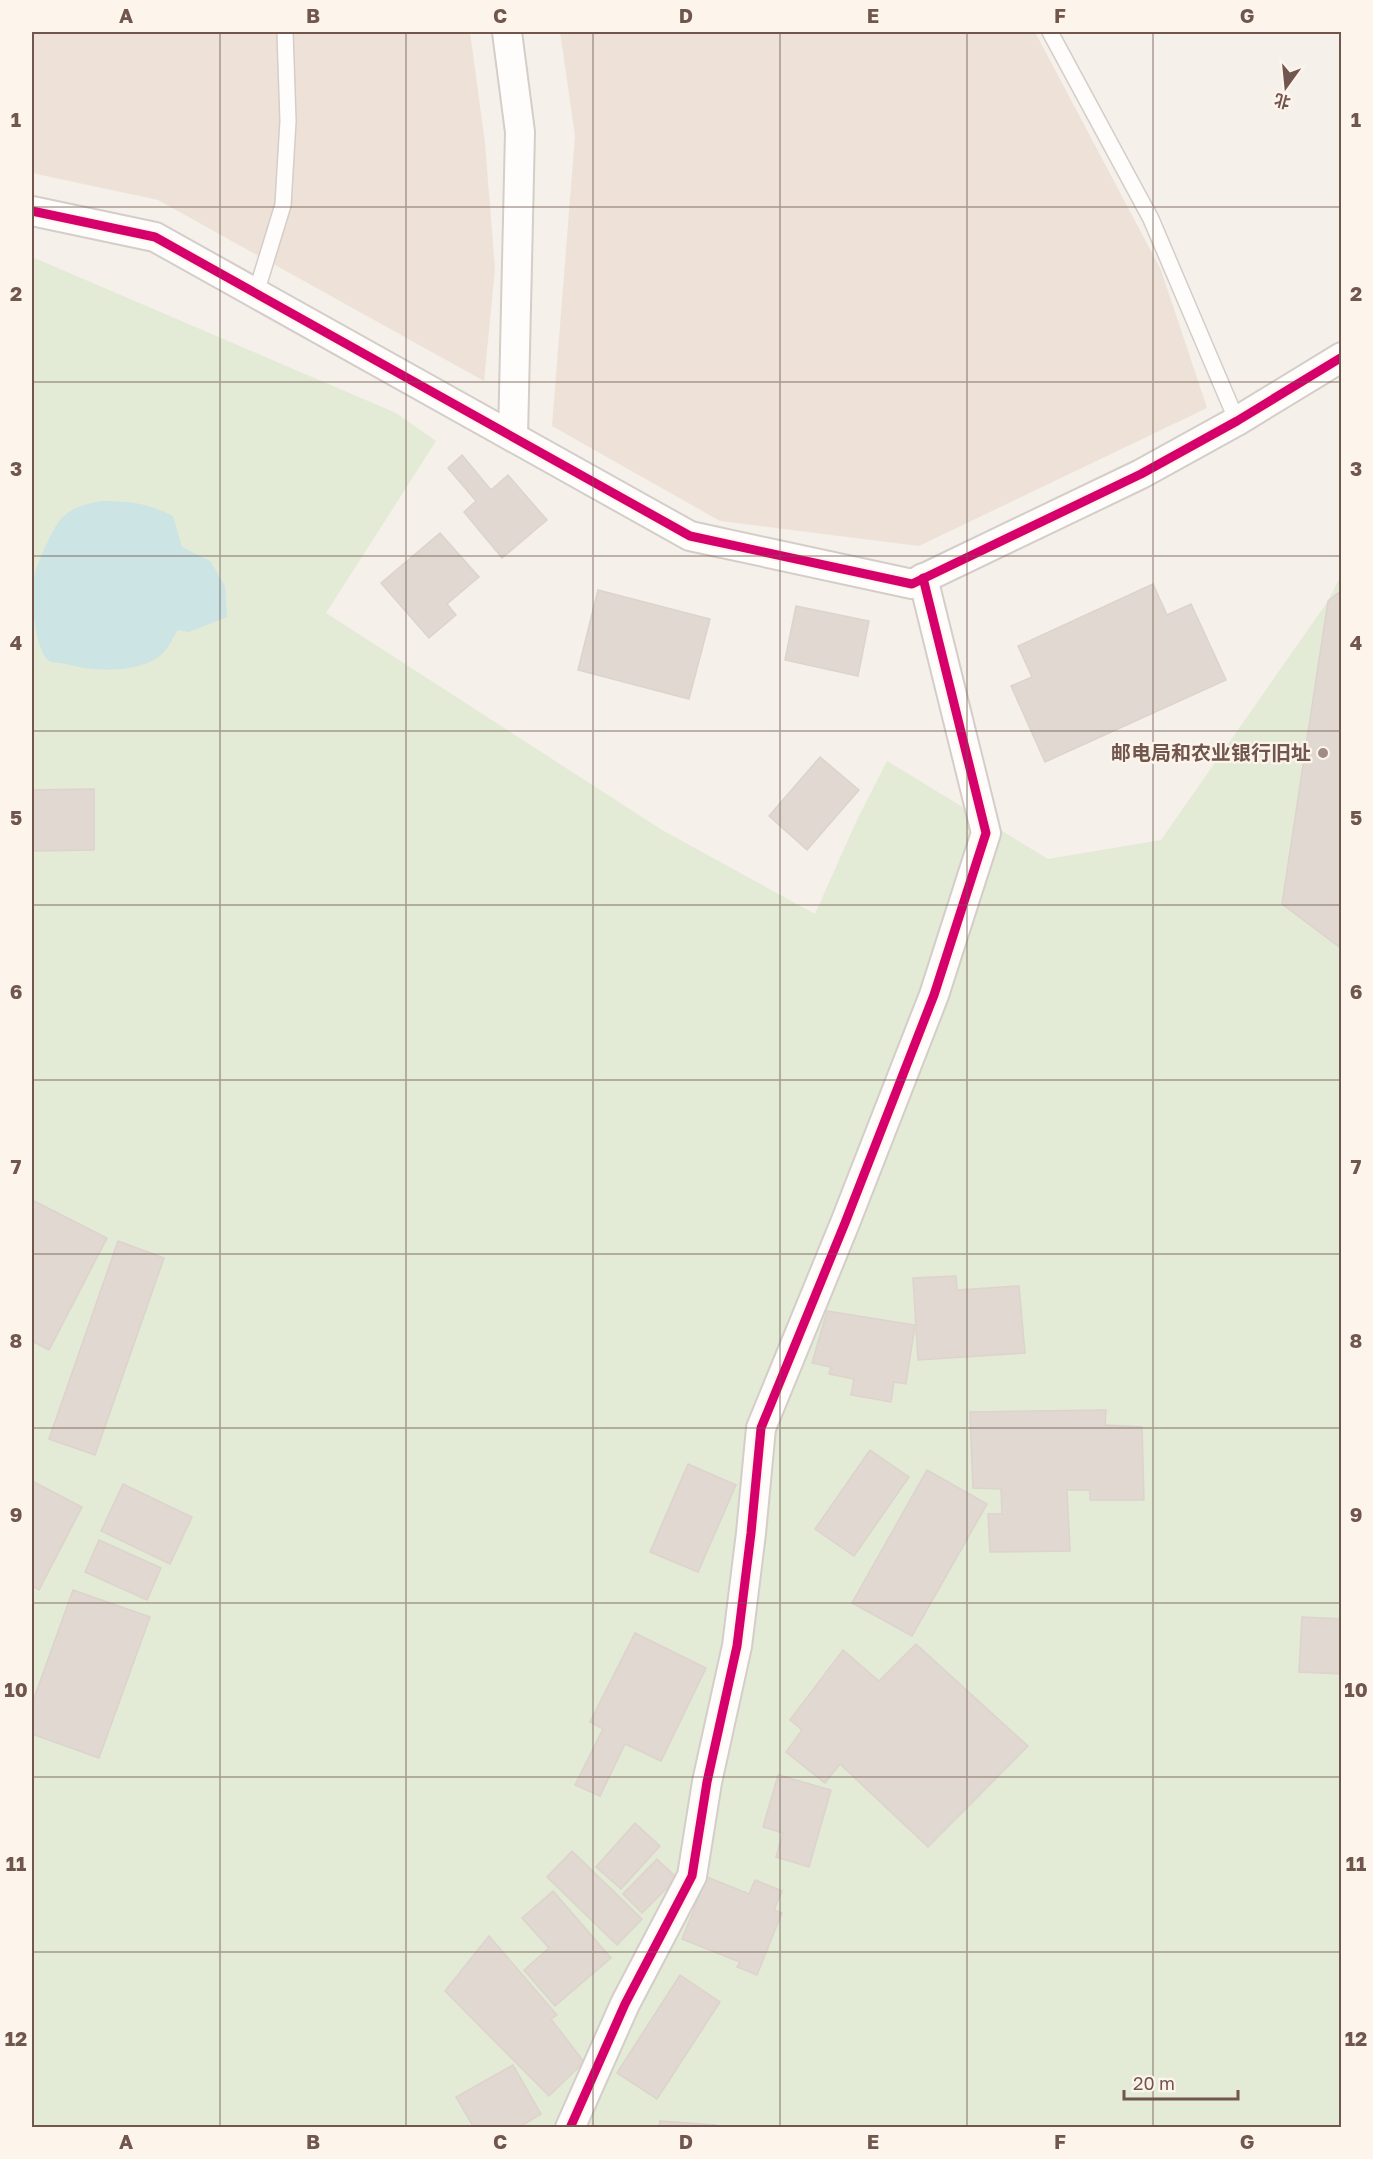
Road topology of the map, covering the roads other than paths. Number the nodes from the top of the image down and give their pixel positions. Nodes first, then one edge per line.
1 (285, 32) edge
2 (507, 32) edge
3 (1050, 32) edge
4 (32, 211) edge
5 (256, 293) junction
6 (1341, 357) edge
7 (1237, 421) junction
8 (513, 437) junction
9 (923, 578) junction
10 (570, 2127) edge

1 - 5 lane
2 - 8 street
3 - 7 lane
4 - 5 street
5 - 8 street
6 - 7 street
7 - 9 street
8 - 9 street
9 - 10 street

